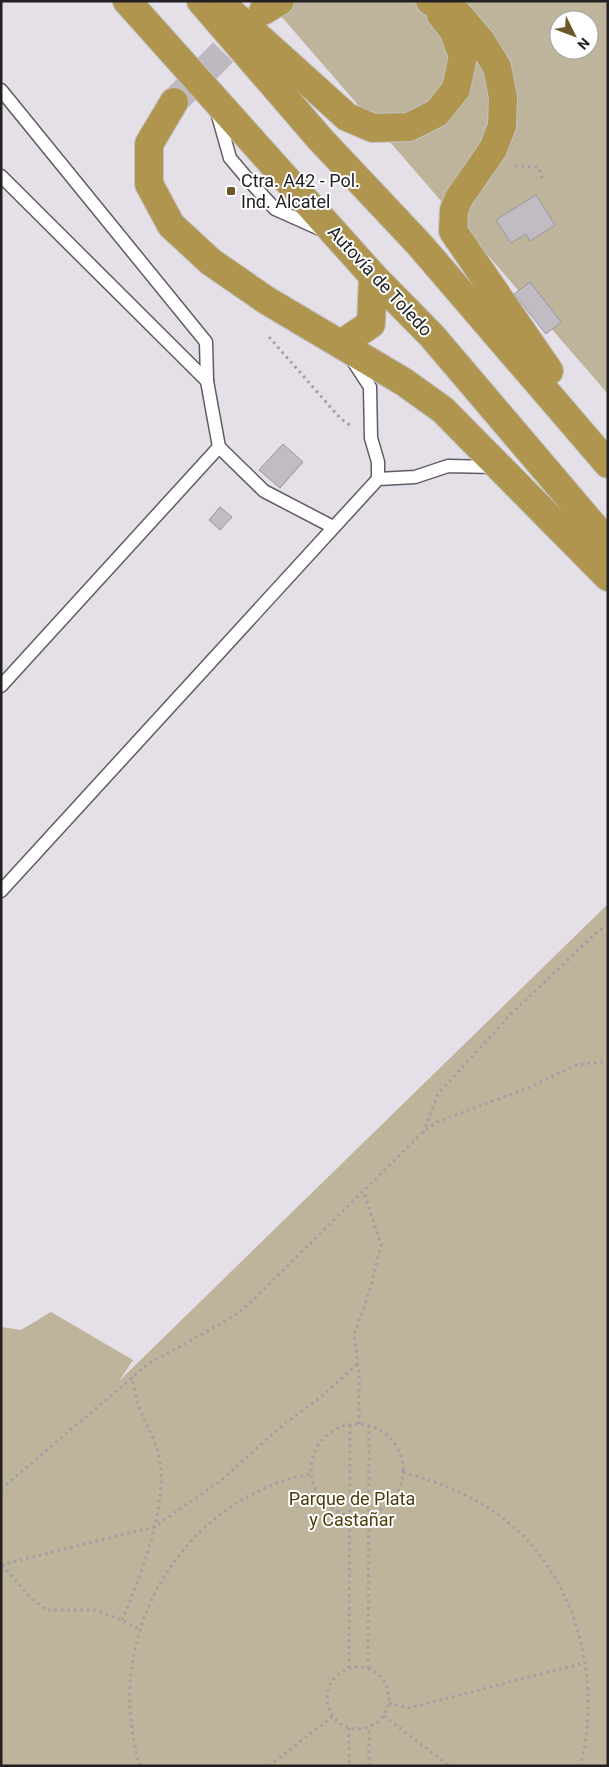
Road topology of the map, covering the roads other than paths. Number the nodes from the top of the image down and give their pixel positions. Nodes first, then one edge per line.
1 (127, 1) edge
2 (201, 1) edge
3 (219, 1) edge
4 (430, 1) edge
5 (1, 90) edge
6 (174, 102) tunnel mouth
7 (1, 176) edge
8 (373, 276) junction
9 (341, 344) junction
10 (208, 381) junction
11 (219, 447) junction
12 (605, 461) edge
13 (500, 467) junction
14 (378, 479) junction
15 (333, 527) junction
16 (608, 544) edge
17 (608, 577) edge
18 (1, 686) edge
19 (1, 892) edge

1 - 8 highway, Autovía de Toledo
2 - 12 highway
3 - 4 highway
4 - 12 highway
5 - 10 lane
6 - 9 highway
7 - 10 lane
8 - 9 highway
8 - 16 highway, Autovía de Toledo
9 - 13 highway
9 - 14 lane
10 - 11 lane
11 - 15 lane
11 - 18 lane
13 - 14 lane
13 - 17 highway
14 - 15 lane
15 - 19 lane

